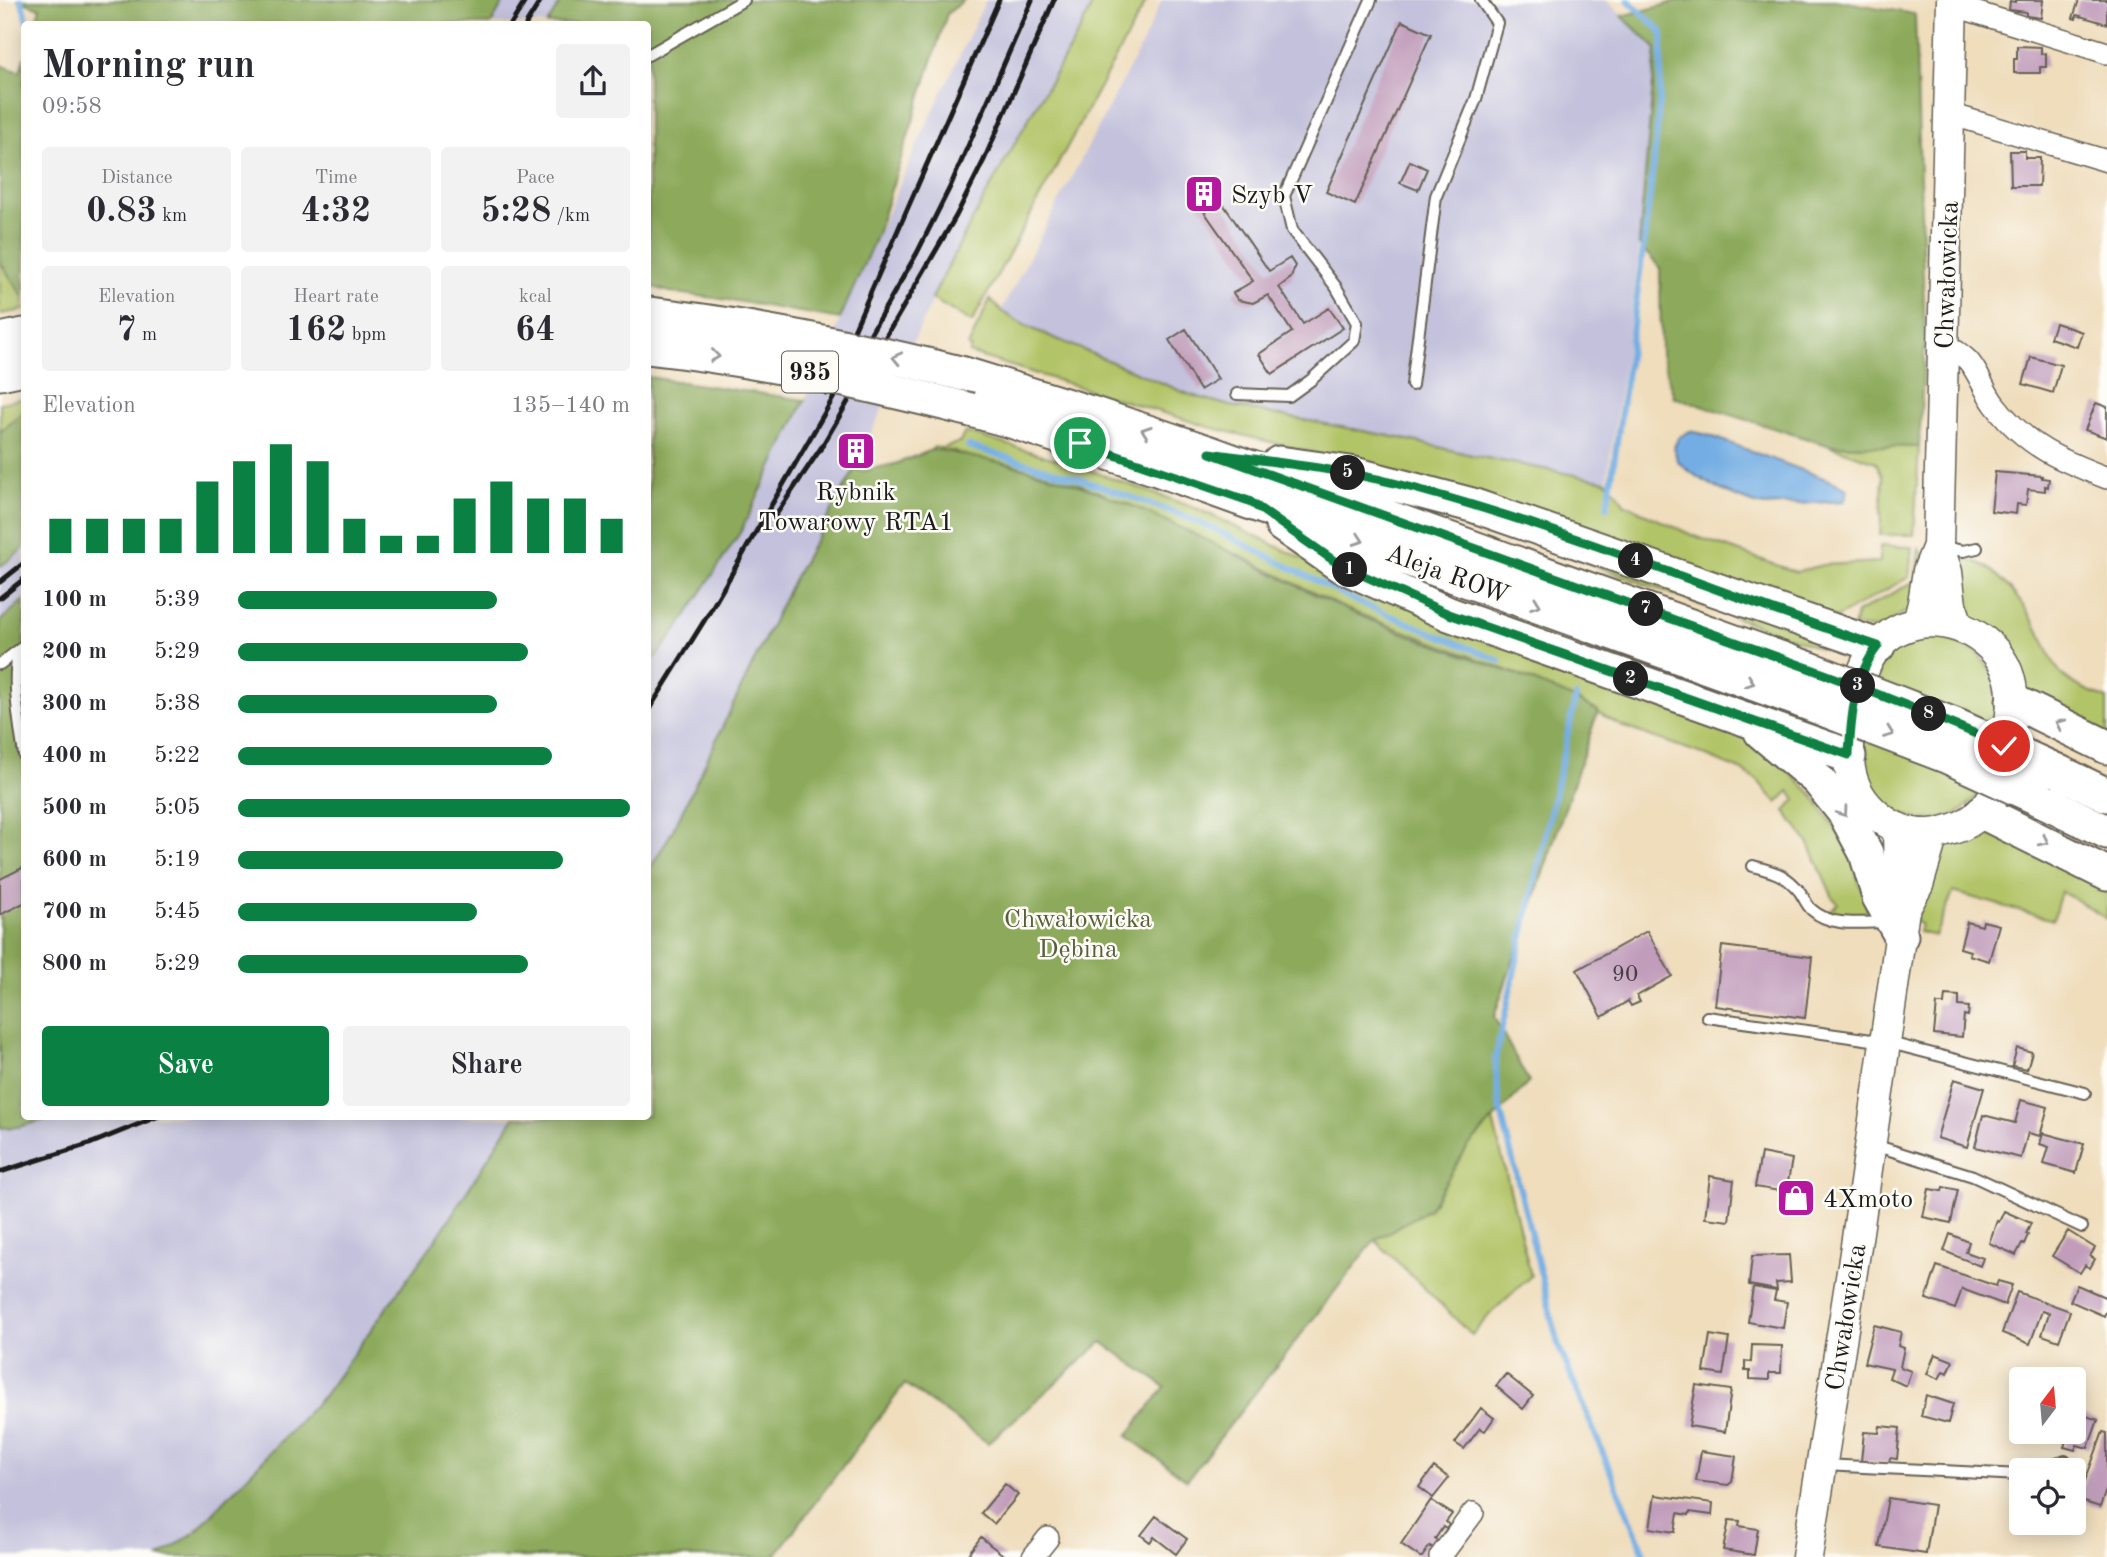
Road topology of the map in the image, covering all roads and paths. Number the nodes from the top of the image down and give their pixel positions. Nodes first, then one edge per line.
1 (744, 0) edge
2 (1371, 0) edge
3 (1481, 0) edge
4 (1952, 3) edge
5 (651, 53) edge
6 (2107, 53) edge
7 (1950, 114) junction
8 (2107, 162) edge
9 (651, 314) edge
10 (21, 336) edge
11 (0, 340) edge
12 (1944, 343) junction
13 (651, 347) edge
14 (21, 369) edge
15 (0, 373) edge
16 (1412, 385) dead end
17 (1237, 394) dead end
18 (1210, 453) junction
19 (2107, 478) edge
20 (1249, 501) junction
21 (1938, 546) junction
22 (1977, 548) dead end
23 (1918, 623) junction
24 (1958, 625) junction
25 (1878, 646) junction
26 (21, 648) edge
27 (21, 652) edge
28 (0, 664) edge
29 (2012, 701) junction
30 (1743, 718) junction
31 (21, 731) edge
32 (2107, 747) edge
33 (1849, 755) junction
34 (2107, 795) edge
35 (1982, 812) junction
36 (1898, 828) junction
37 (2107, 832) edge
38 (1933, 834) junction
39 (1753, 866) dead end
40 (2107, 874) edge
41 (1899, 922) junction
42 (1707, 1017) dead end
43 (1886, 1042) junction
44 (2085, 1093) dead end
45 (1871, 1144) junction
46 (2082, 1227) dead end
47 (1822, 1465) junction
48 (2009, 1474) edge
49 (1473, 1513) dead end
50 (1048, 1538) dead end
51 (1033, 1557) edge
52 (1440, 1557) edge
53 (1807, 1557) edge

1 - 5 lane
2 - 17 lane
3 - 16 lane
4 - 6 street, Chwałowicka
4 - 7 main road, Chwałowicka
7 - 8 street
7 - 12 main road, Chwałowicka
18 -> 9 main road, Aleja ROW / 935, bridge
10 - 11 main road
12 - 19 street
12 - 21 main road, Chwałowicka
13 -> 20 main road, Aleja ROW / 935, bridge
14 - 15 main road
18 - 25 main road
18 - 34 main road, Aleja ROW / 935, bridge
20 - 30 main road
20 -> 37 main road, Aleja ROW / 935, bridge
21 - 22 lane
21 - 23 main road, Chwałowicka
21 - 24 main road, Chwałowicka
23 - 24 main road
23 - 25 main road
24 - 29 main road
25 - 33 main road
26 - 28 lane
27 - 31 lane
32 -> 29 main road
29 - 35 main road
30 - 33 main road
30 -> 41 main road
33 - 36 main road
35 - 38 main road
35 -> 40 main road
36 - 38 main road
36 - 41 main road, Chwałowicka
38 - 41 main road, Chwałowicka
39 - 41 lane
41 - 43 main road, Chwałowicka
42 - 43 lane
43 - 44 lane
43 - 45 main road, Chwałowicka
45 - 46 lane
45 - 47 main road, Chwałowicka
47 - 48 lane
47 - 53 main road, Chwałowicka
49 - 52 street
50 - 51 street

